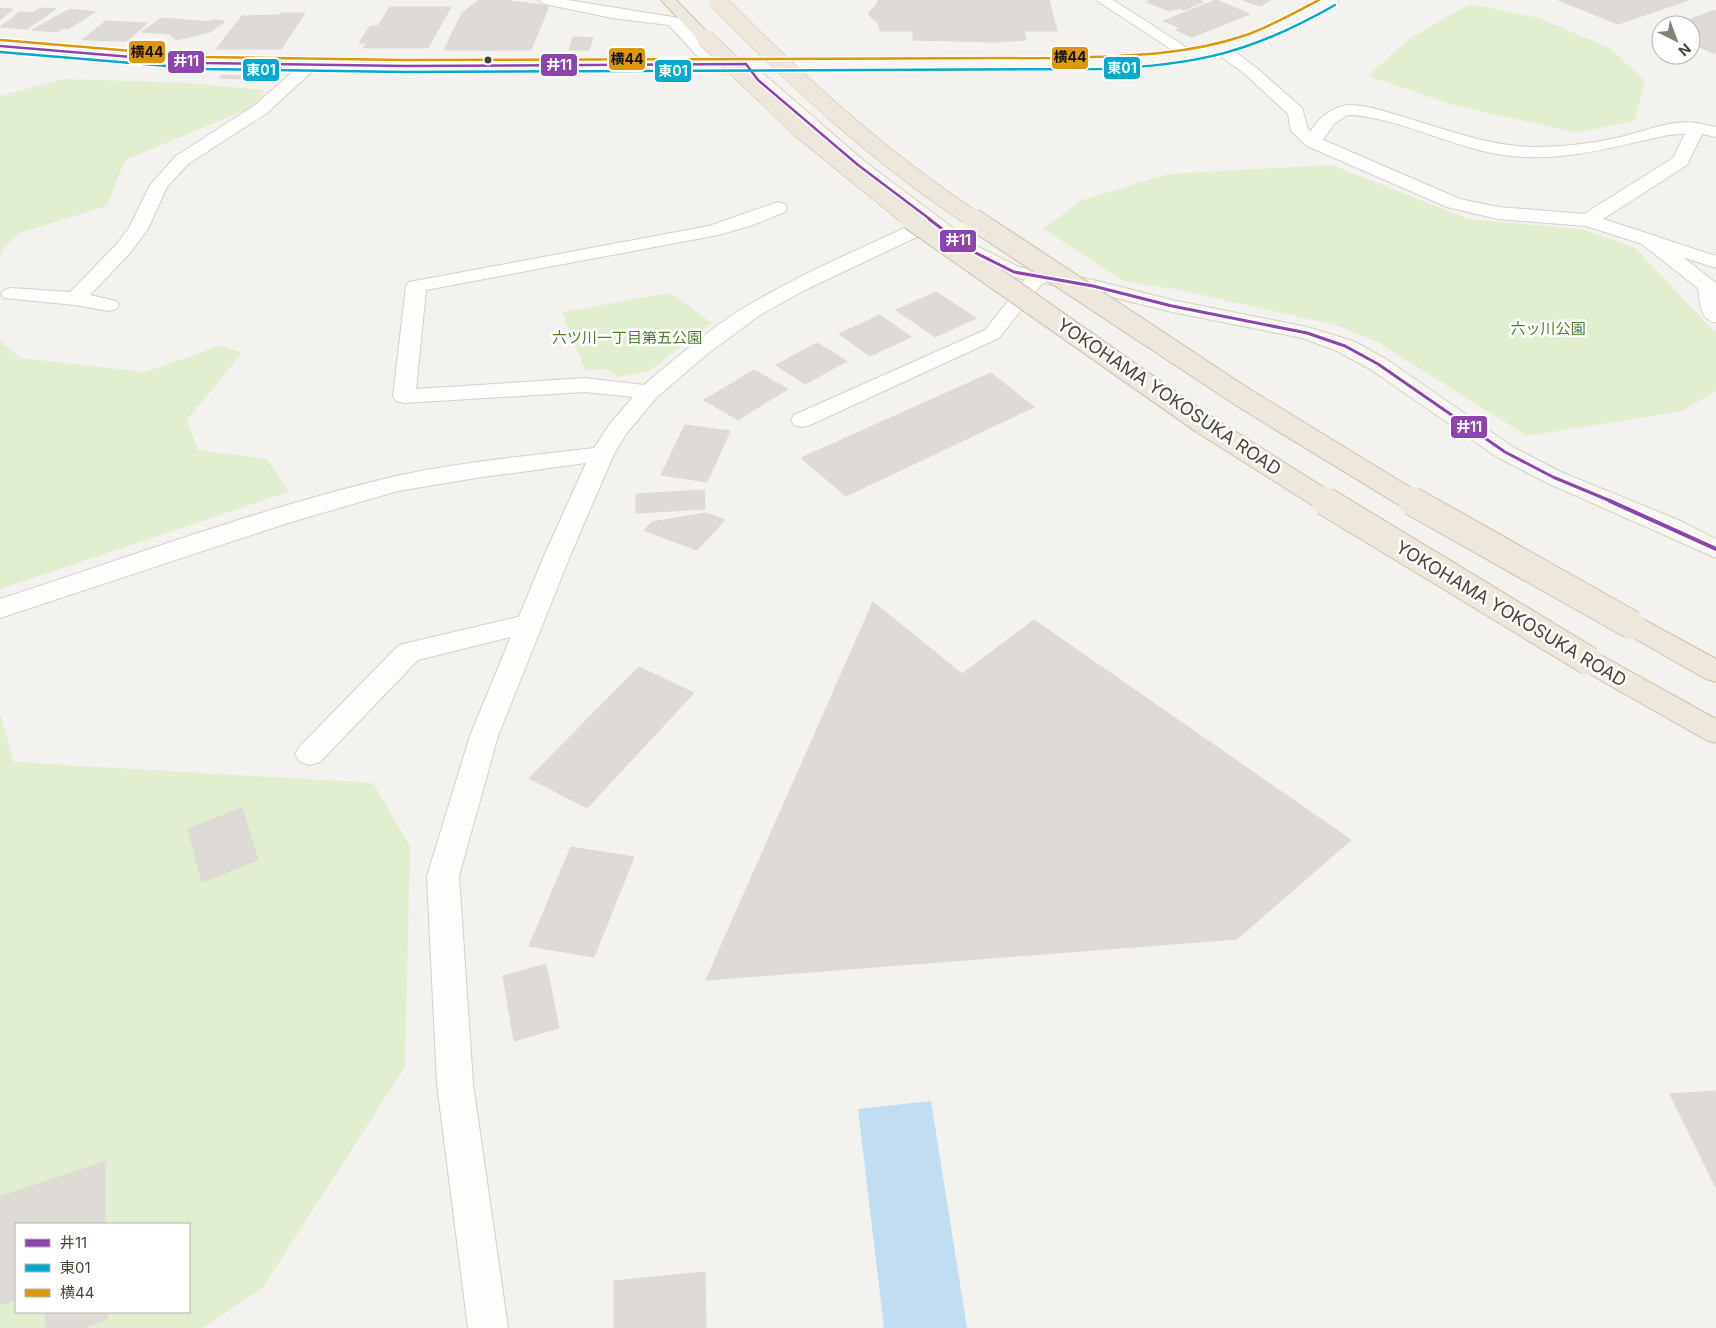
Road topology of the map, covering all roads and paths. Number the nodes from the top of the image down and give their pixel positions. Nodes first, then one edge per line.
1 (545, 0) edge
2 (668, 0) edge
3 (718, 0) edge
4 (1103, 0) edge
5 (1332, 0) edge
6 (0, 46) edge
7 (1221, 49) junction
8 (1190, 54) junction
9 (311, 64) junction
10 (713, 64) junction
11 (746, 64) junction
12 (1696, 128) junction
13 (1716, 132) edge
14 (1313, 142) junction
15 (778, 208) dead end
16 (1588, 220) junction
17 (931, 223) junction
18 (1649, 240) junction
19 (1716, 262) edge
20 (1038, 276) junction
21 (1712, 290) edge
22 (12, 294) dead end
23 (75, 299) junction
24 (109, 304) dead end
25 (1716, 317) edge
26 (649, 392) junction
27 (802, 420) dead end
28 (602, 454) junction
29 (1716, 548) edge
30 (0, 609) edge
31 (530, 623) junction
32 (1716, 672) edge
33 (1716, 732) edge
34 (310, 754) dead end
35 (488, 1328) edge

1 - 10 street
2 - 33 highway, YOKOHAMA YOKOSUKA ROAD, bridge
3 - 32 highway, bridge
4 - 8 street
5 - 7 main road
6 - 9 main road
7 - 8 main road
7 - 14 street
8 - 11 main road
9 - 10 main road
9 - 23 street
10 - 11 main road
11 - 17 main road
12 - 13 street
12 - 14 street
12 - 16 street
14 - 16 street
15 - 26 street
16 - 18 street
17 - 20 main road
17 - 26 street
18 - 19 street
18 - 21 street
20 - 27 street
20 - 29 main road
21 - 25 street
22 - 23 street
23 - 24 street
26 - 28 street
28 - 30 street
28 - 31 street
31 - 34 street
31 - 35 street

